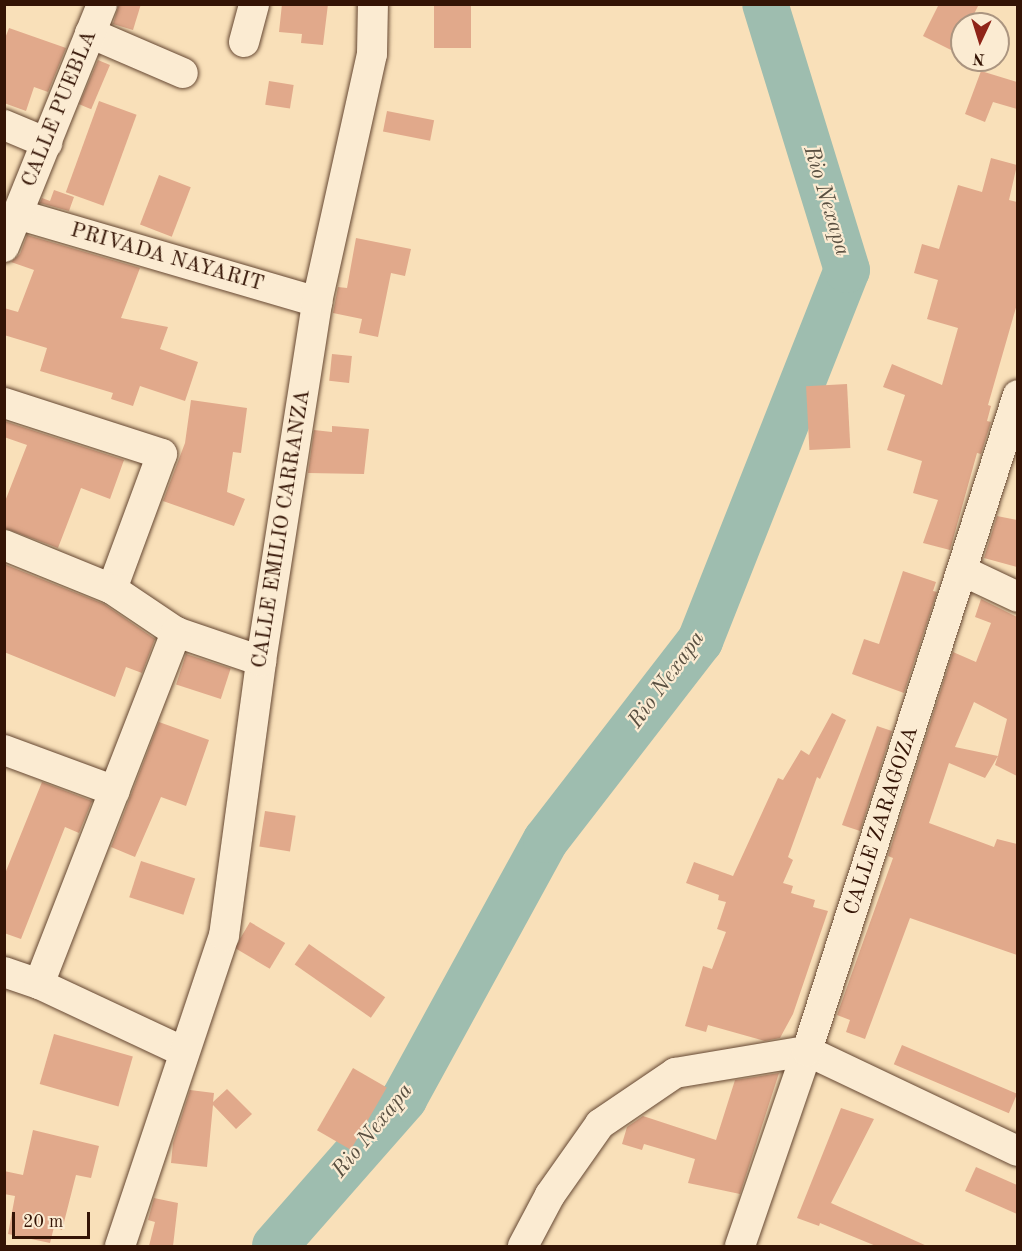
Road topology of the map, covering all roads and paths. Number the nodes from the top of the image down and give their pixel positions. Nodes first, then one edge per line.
1 (102, 4) edge
2 (254, 4) edge
3 (373, 4) edge
4 (90, 33) junction
5 (244, 42) dead end
6 (183, 73) dead end
7 (4, 125) edge
8 (47, 142) junction
9 (17, 214) junction
10 (4, 247) edge
11 (317, 302) junction
12 (1017, 394) edge
13 (4, 404) edge
14 (4, 545) edge
15 (963, 572) junction
16 (112, 589) junction
17 (1017, 597) edge
18 (176, 632) junction
19 (261, 661) junction
20 (4, 750) edge
21 (115, 791) junction
22 (4, 972) edge
23 (39, 984) junction
24 (807, 1051) junction
25 (184, 1052) junction
26 (1017, 1151) edge
27 (120, 1246) edge
28 (523, 1246) edge
29 (740, 1246) edge

1 - 4 street, CALLE PUEBLA
2 - 5 street
3 - 11 street, CALLE EMILIO CARRANZA
4 - 6 street
4 - 8 street, CALLE PUEBLA
7 - 8 street
8 - 9 street, CALLE PUEBLA
9 - 10 street, CALLE PUEBLA
9 - 11 street, PRIVADA NAYARIT
11 - 19 street, CALLE EMILIO CARRANZA
12 - 15 street, CALLE ZARAGOZA
13 - 16 street
14 - 16 street
15 - 17 street
15 - 24 street, CALLE ZARAGOZA
16 - 18 street
18 - 19 street
18 - 21 street
19 - 25 street, CALLE EMILIO CARRANZA
20 - 21 street
21 - 23 street
22 - 23 street
23 - 25 street
24 - 26 street
24 - 28 street
24 - 29 street, CALLE ZARAGOZA
25 - 27 street, CALLE EMILIO CARRANZA

